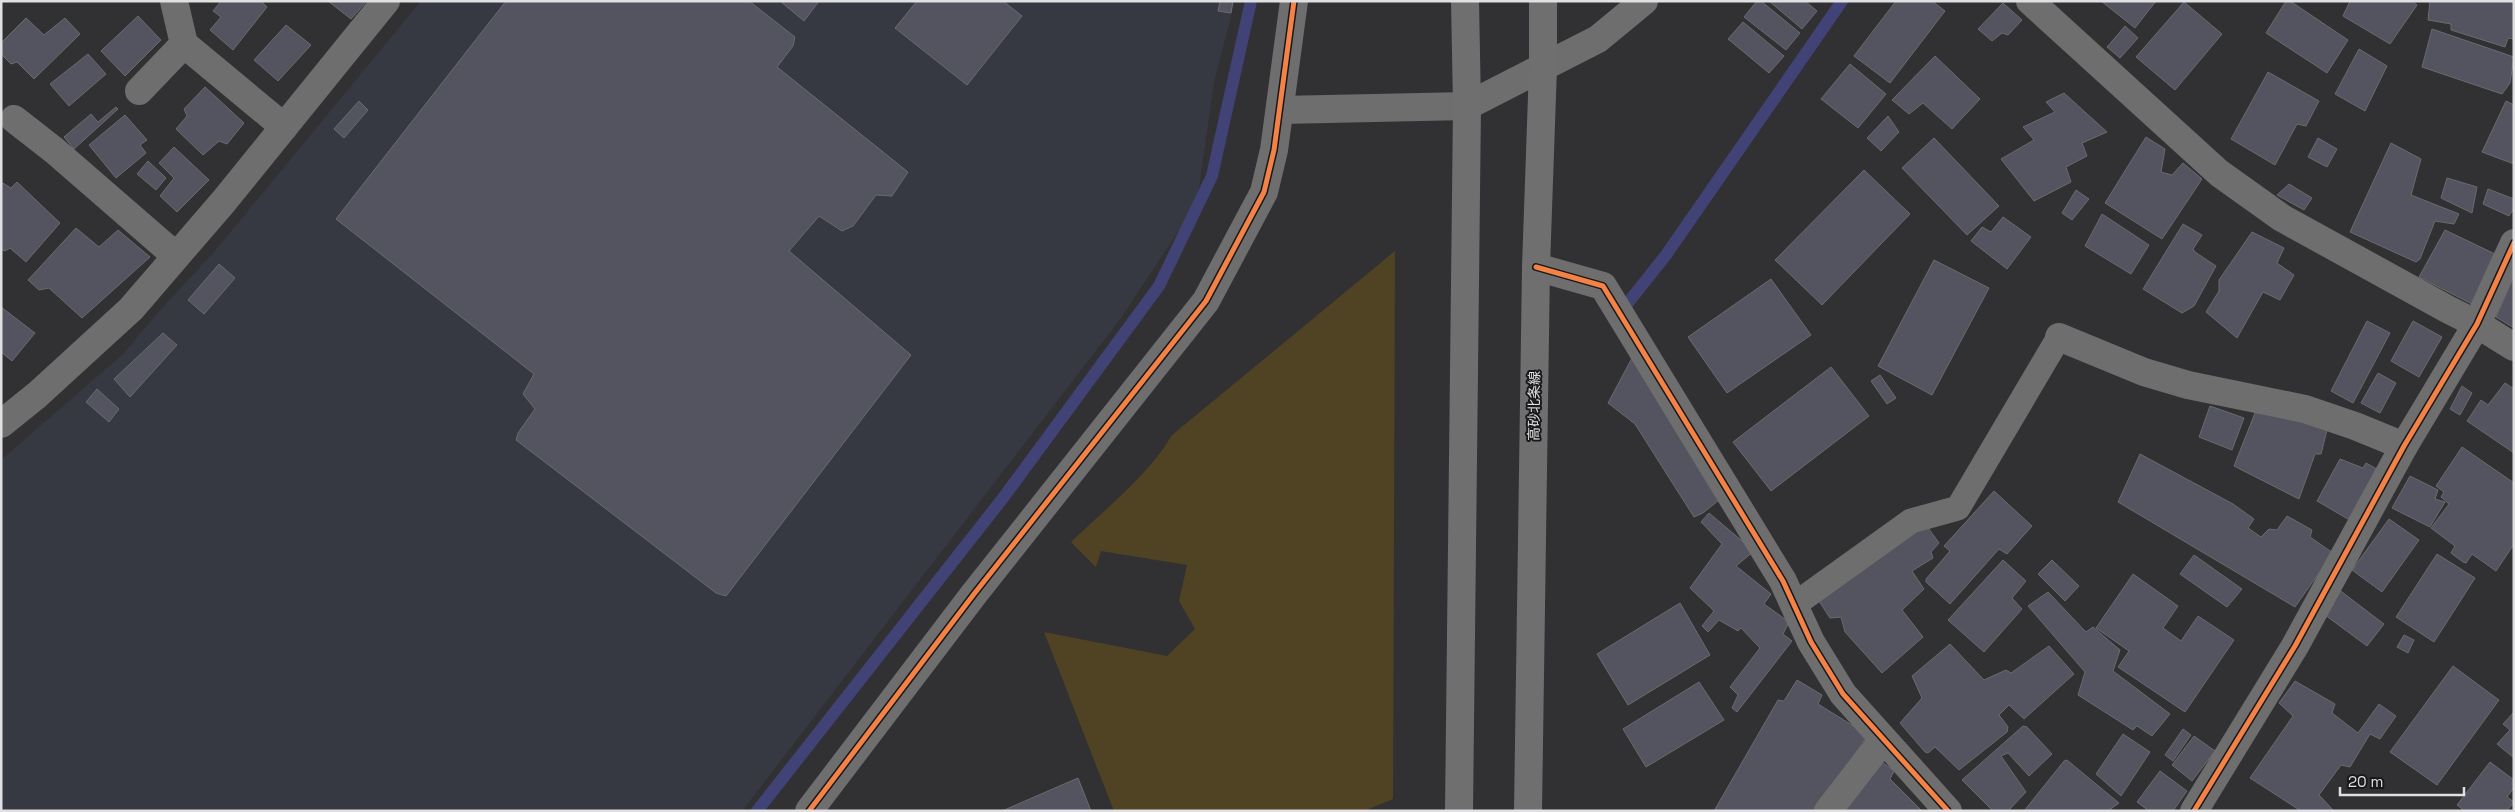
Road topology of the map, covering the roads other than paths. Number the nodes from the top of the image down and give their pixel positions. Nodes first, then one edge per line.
1 (174, 1) edge
2 (386, 1) edge
3 (1294, 1) edge
4 (1466, 1) edge
5 (1542, 1) edge
6 (1644, 1) edge
7 (2030, 1) edge
8 (184, 44) junction
9 (1543, 67) junction
10 (139, 91) dead end
11 (1467, 106) junction
12 (1280, 110) junction
13 (14, 119) dead end
14 (284, 127) junction
15 (2514, 243) edge
16 (176, 256) junction
17 (1536, 267) junction
18 (2478, 324) junction
19 (2059, 337) joint
20 (2514, 347) edge
21 (1, 424) edge
22 (2404, 446) junction
23 (1794, 605) junction
24 (1883, 740) junction
25 (809, 811) edge
26 (1459, 811) edge
27 (1528, 811) edge
28 (1828, 811) edge
29 (1948, 811) edge
30 (2194, 811) edge

1 - 8 street
2 - 14 street
3 - 12 street
4 - 11 main road
5 - 9 main road, 高砂北条線
6 - 9 street
7 - 18 street
8 - 10 street
8 - 14 street
9 - 11 street
9 - 17 main road, 高砂北条線
11 - 12 street
11 - 26 main road
12 - 25 street
13 - 16 street
14 - 16 street
15 - 18 street
16 - 21 street
17 - 23 street
17 - 27 main road, 高砂北条線
18 - 20 street
18 - 22 street
19 - 22 street
19 - 23 lane
22 - 30 street
23 - 24 street
24 - 28 street
24 - 29 street

